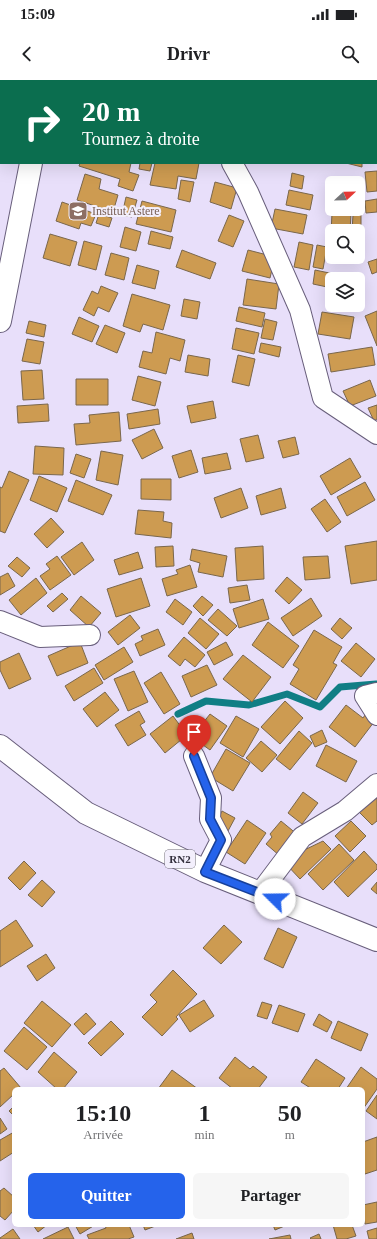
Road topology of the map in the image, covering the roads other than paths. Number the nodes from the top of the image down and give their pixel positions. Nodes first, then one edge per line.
1 (31, 164) edge
2 (233, 164) edge
3 (0, 318) edge
4 (377, 434) edge
5 (0, 621) edge
6 (90, 634) dead end
7 (377, 693) edge
8 (377, 715) edge
9 (0, 746) edge
10 (194, 756) dead end
11 (377, 784) edge
12 (205, 872) junction
13 (260, 893) junction
14 (377, 940) edge

1 - 3 highway
2 - 4 street
5 - 6 street
7 - 8 street
9 - 12 highway, RN2
10 - 12 street
11 - 13 street
12 - 13 highway, RN2
13 - 14 highway, RN2

